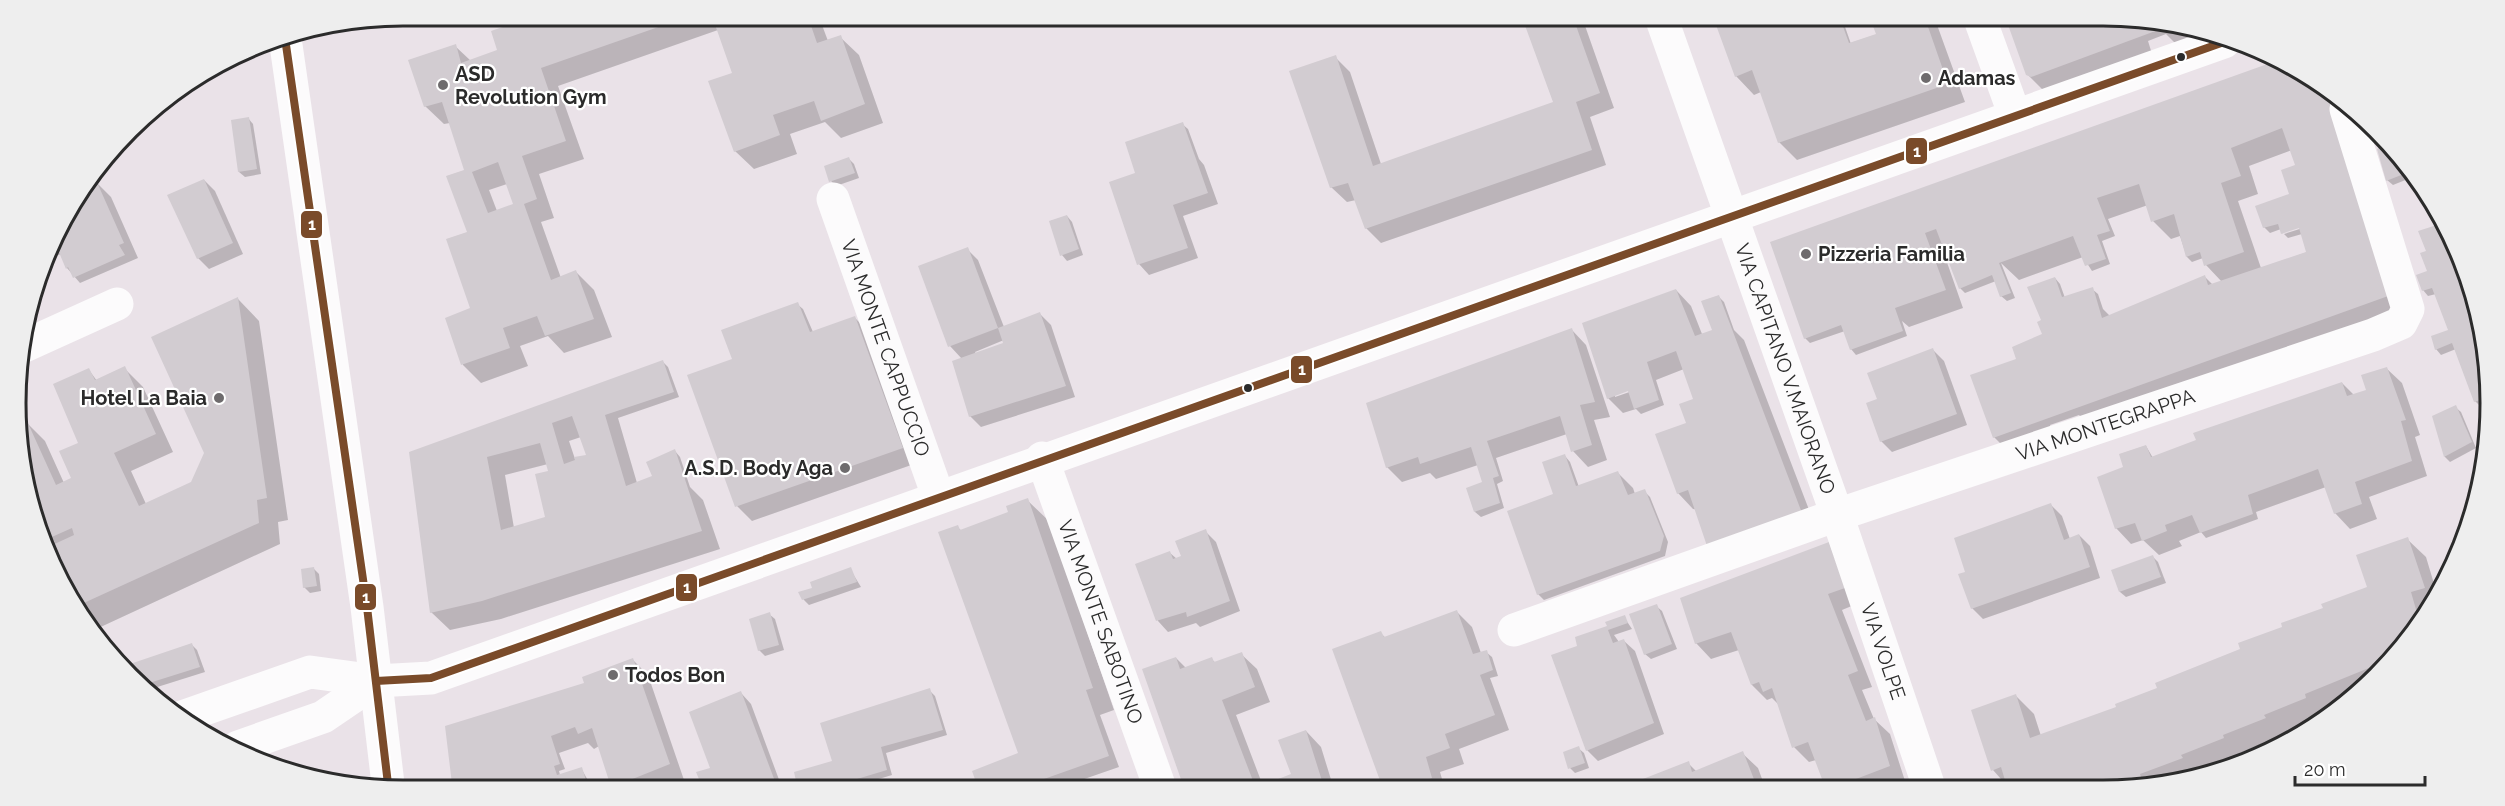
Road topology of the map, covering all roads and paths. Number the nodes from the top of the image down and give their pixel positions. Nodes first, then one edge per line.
1 (1664, 26) edge
2 (1982, 26) edge
3 (2218, 44) edge
4 (286, 45) edge
5 (2015, 116) junction
6 (2348, 117) edge
7 (833, 199) dead end
8 (1730, 218) junction
9 (117, 304) dead end
10 (31, 343) edge
11 (1042, 458) junction
12 (938, 496) junction
13 (1837, 515) junction
14 (1514, 630) dead end
15 (376, 681) junction
16 (189, 714) edge
17 (243, 745) edge
18 (388, 780) edge
19 (1157, 780) edge
20 (1918, 780) edge

1 - 8 street, VIA CAPITANO V.MAIORANO
2 - 5 street
3 - 5 street
4 - 15 street
5 - 8 street
6 - 13 street, VIA MONTEGRAPPA
7 - 12 street, VIA MONTE CAPPUCCIO
8 - 11 street
8 - 13 street, VIA CAPITANO V.MAIORANO
9 - 10 street
11 - 12 street
11 - 19 street, VIA MONTE SABOTINO
12 - 15 street
13 - 14 street, VIA MONTEGRAPPA
13 - 20 street, VIA VOLPE
15 - 16 street
15 - 17 street
15 - 18 street

